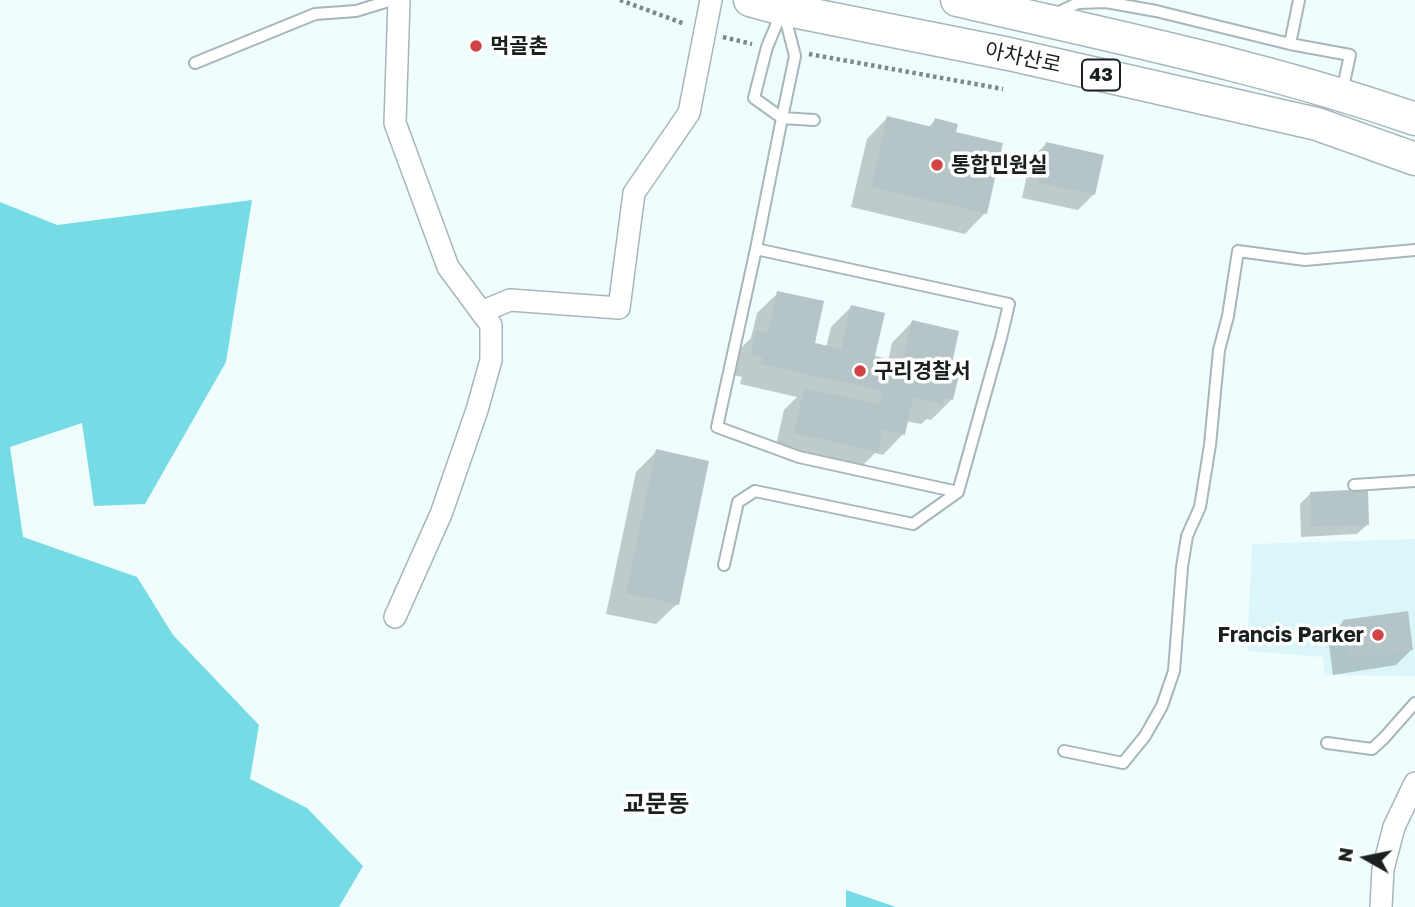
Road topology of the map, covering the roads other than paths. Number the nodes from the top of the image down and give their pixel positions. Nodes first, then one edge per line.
1 (392, 0) edge
2 (399, 0) edge
3 (711, 0) edge
4 (750, 0) edge
5 (1299, 0) edge
6 (969, 2) edge
7 (783, 9) junction
8 (1046, 10) edge
9 (1290, 44) junction
10 (195, 63) dead end
11 (1341, 96) junction
12 (782, 118) junction
13 (1415, 119) edge
14 (814, 120) dead end
15 (1415, 159) edge
16 (756, 249) junction
17 (1415, 250) edge
18 (481, 312) junction
19 (1415, 481) edge
20 (1354, 485) dead end
21 (958, 492) junction
22 (724, 565) dead end
23 (395, 617) dead end
24 (1415, 703) edge
25 (1327, 743) dead end
26 (1064, 751) dead end
27 (1415, 783) edge
28 (1381, 907) edge

1 - 10 lane
2 - 18 street
3 - 18 street
4 - 7 main road, 아차산로 / 43
5 - 9 lane
6 - 8 main road, 아차산로 / 43
7 - 12 lane
7 - 12 lane
7 - 15 main road, 아차산로 / 43
8 - 9 lane
8 - 11 main road, 아차산로 / 43
9 - 11 lane
11 - 13 main road, 아차산로 / 43
12 - 14 lane
12 - 16 lane
16 - 21 lane
16 - 21 lane
17 - 26 lane
18 - 23 street
19 - 20 lane
21 - 22 lane
24 - 25 lane
27 - 28 street

